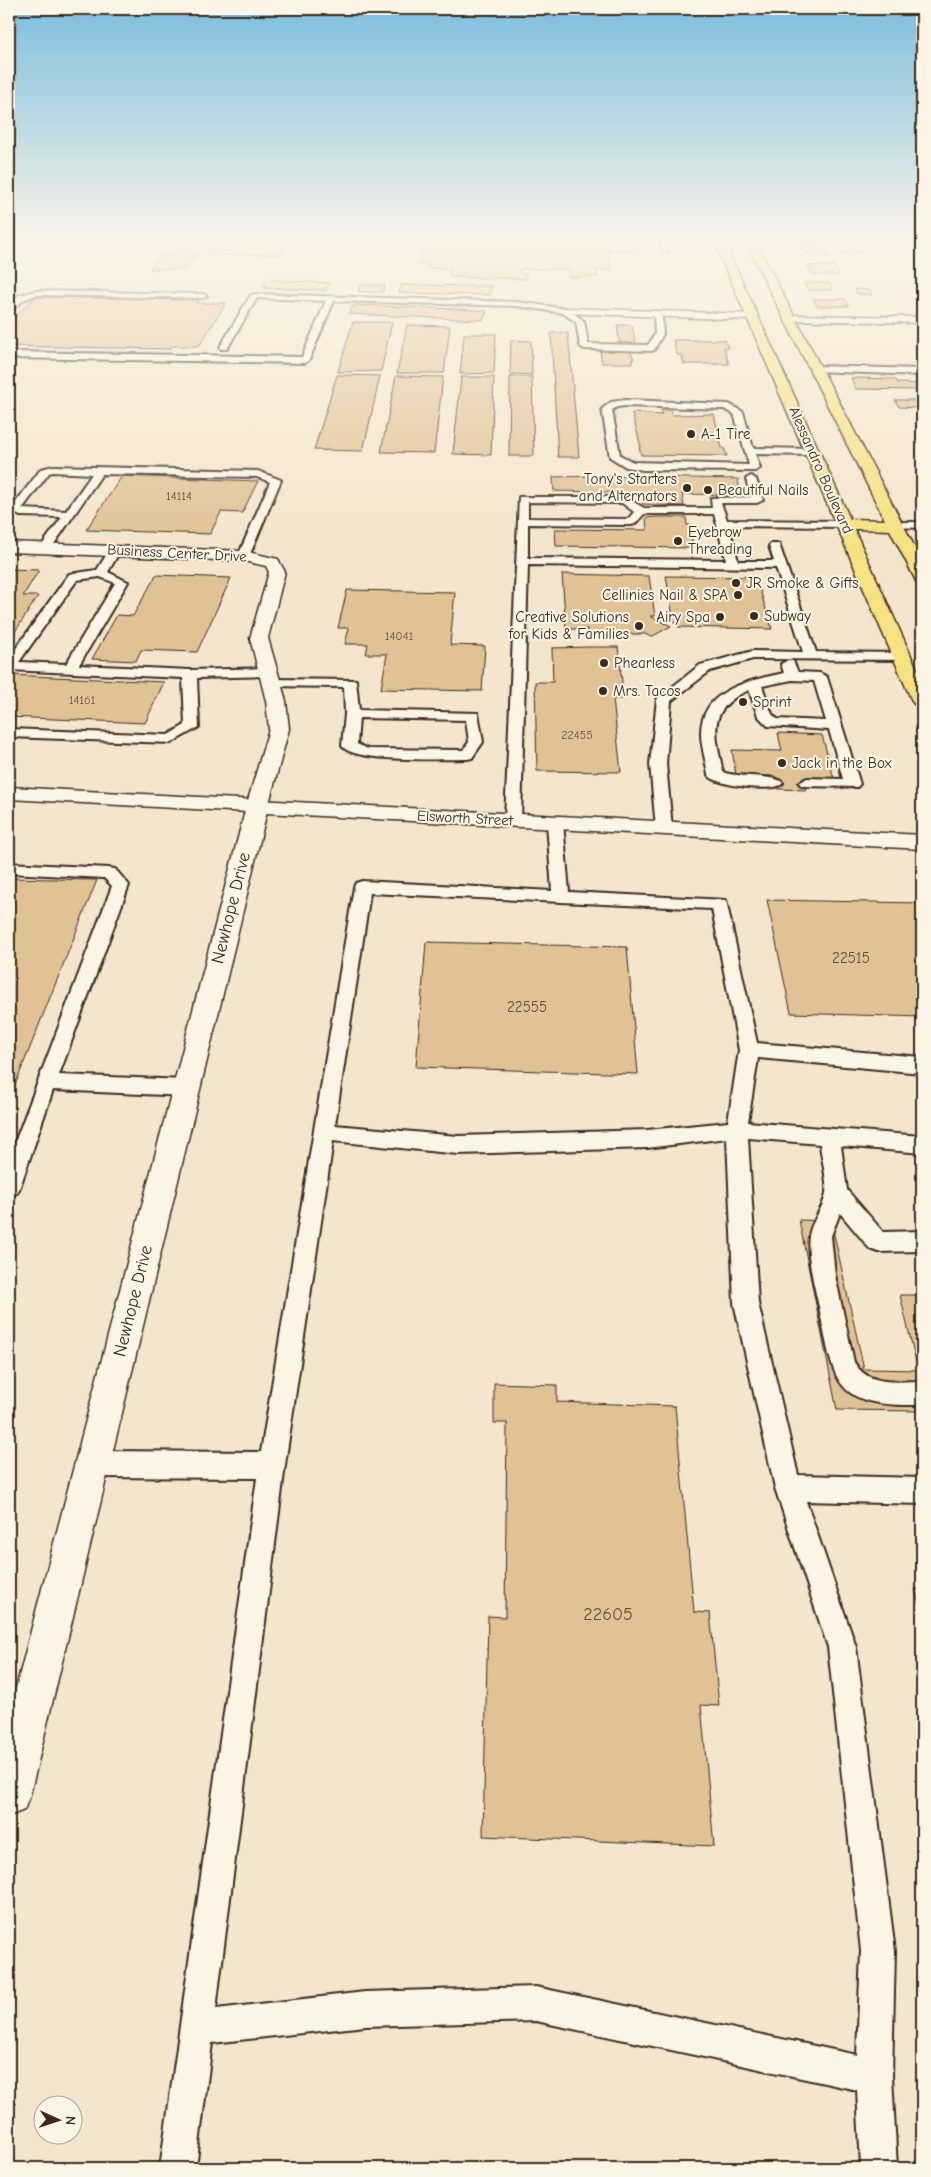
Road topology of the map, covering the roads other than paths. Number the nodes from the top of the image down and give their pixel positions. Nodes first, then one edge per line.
1 (228, 341) edge
2 (313, 341) edge
3 (583, 341) edge
4 (655, 341) edge
5 (763, 341) edge
6 (798, 341) edge
7 (224, 347) dead end
8 (9, 355) edge
9 (810, 372) junction
10 (922, 372) edge
11 (749, 451) junction
12 (813, 452) junction
13 (104, 470) junction
14 (751, 479) dead end
15 (641, 511) junction
16 (69, 514) junction
17 (720, 517) junction
18 (523, 521) junction
19 (845, 524) junction
20 (896, 525) junction
21 (922, 525) edge
22 (775, 546) dead end
23 (9, 547) edge
24 (46, 548) junction
25 (114, 551) junction
26 (244, 556) junction
27 (522, 561) junction
28 (733, 564) junction
29 (782, 565) junction
30 (101, 573) junction
31 (922, 577) edge
32 (785, 655) junction
33 (811, 656) junction
34 (903, 657) junction
35 (10, 666) edge
36 (70, 669) junction
37 (190, 674) junction
38 (792, 676) junction
39 (268, 677) junction
40 (754, 684) junction
41 (922, 701) edge
42 (352, 714) junction
43 (834, 726) junction
44 (9, 733) edge
45 (775, 782) dead end
46 (806, 783) dead end
47 (9, 793) edge
48 (257, 807) junction
49 (514, 820) junction
50 (555, 823) junction
51 (664, 828) junction
52 (922, 842) edge
53 (9, 868) edge
54 (562, 897) junction
55 (750, 1050) junction
56 (922, 1065) edge
57 (46, 1082) junction
58 (186, 1088) junction
59 (737, 1130) junction
60 (324, 1132) junction
61 (830, 1137) junction
62 (922, 1144) edge
63 (9, 1187) edge
64 (837, 1193) junction
65 (922, 1241) edge
66 (922, 1393) edge
67 (92, 1464) junction
68 (272, 1465) junction
69 (788, 1488) junction
70 (922, 1491) edge
71 (9, 1795) edge
72 (196, 2028) junction
73 (874, 2076) junction
74 (178, 2168) edge
75 (879, 2168) edge

1 - 7 lane
2 - 8 lane
3 - 4 lane
5 - 12 main road, Alessandro Boulevard
6 - 9 main road
9 - 10 lane
9 - 20 main road
11 - 11 lane
11 - 12 lane
12 - 19 main road, Alessandro Boulevard
13 - 16 lane
13 - 16 lane
13 - 26 lane
14 - 17 lane
15 - 17 lane
15 - 18 lane
15 - 18 lane
16 - 24 lane
17 - 19 lane
17 - 28 lane
18 - 27 lane
19 - 20 main road
19 - 34 main road, Alessandro Boulevard
20 - 21 lane
20 - 31 main road
22 - 29 lane
23 - 24 street, Business Center Drive
24 - 25 street, Business Center Drive
25 - 26 street, Business Center Drive
25 - 30 lane
26 - 39 street, Business Center Drive
27 - 28 lane
27 - 49 lane
28 - 29 lane
29 - 33 lane
30 - 35 lane
30 - 36 lane
32 - 33 lane
32 - 38 lane
32 - 51 lane
33 - 34 lane
34 - 41 main road, Alessandro Boulevard
35 - 36 lane
36 - 37 lane
37 - 39 lane
37 - 44 lane
38 - 40 lane
38 - 43 lane
39 - 42 lane
39 - 48 street, Business Center Drive
40 - 43 lane
40 - 45 lane
42 - 42 lane
43 - 46 lane
47 - 48 street, Elsworth Street
48 - 49 street, Elsworth Street
48 - 58 street, Newhope Drive
49 - 50 street, Elsworth Street
50 - 51 street, Elsworth Street
50 - 54 lane
51 - 52 street, Elsworth Street
53 - 57 lane
54 - 55 lane
54 - 60 lane
55 - 56 lane
55 - 59 lane
57 - 58 lane
57 - 63 lane
58 - 67 street, Newhope Drive
59 - 60 lane
59 - 61 lane
59 - 69 lane
60 - 68 lane
61 - 62 lane
61 - 64 lane
64 - 65 lane
64 - 66 lane
67 - 68 lane
67 - 71 street, Newhope Drive
68 - 72 lane
69 - 70 lane
69 - 73 lane
72 - 73 lane
72 - 74 lane
73 - 75 lane

